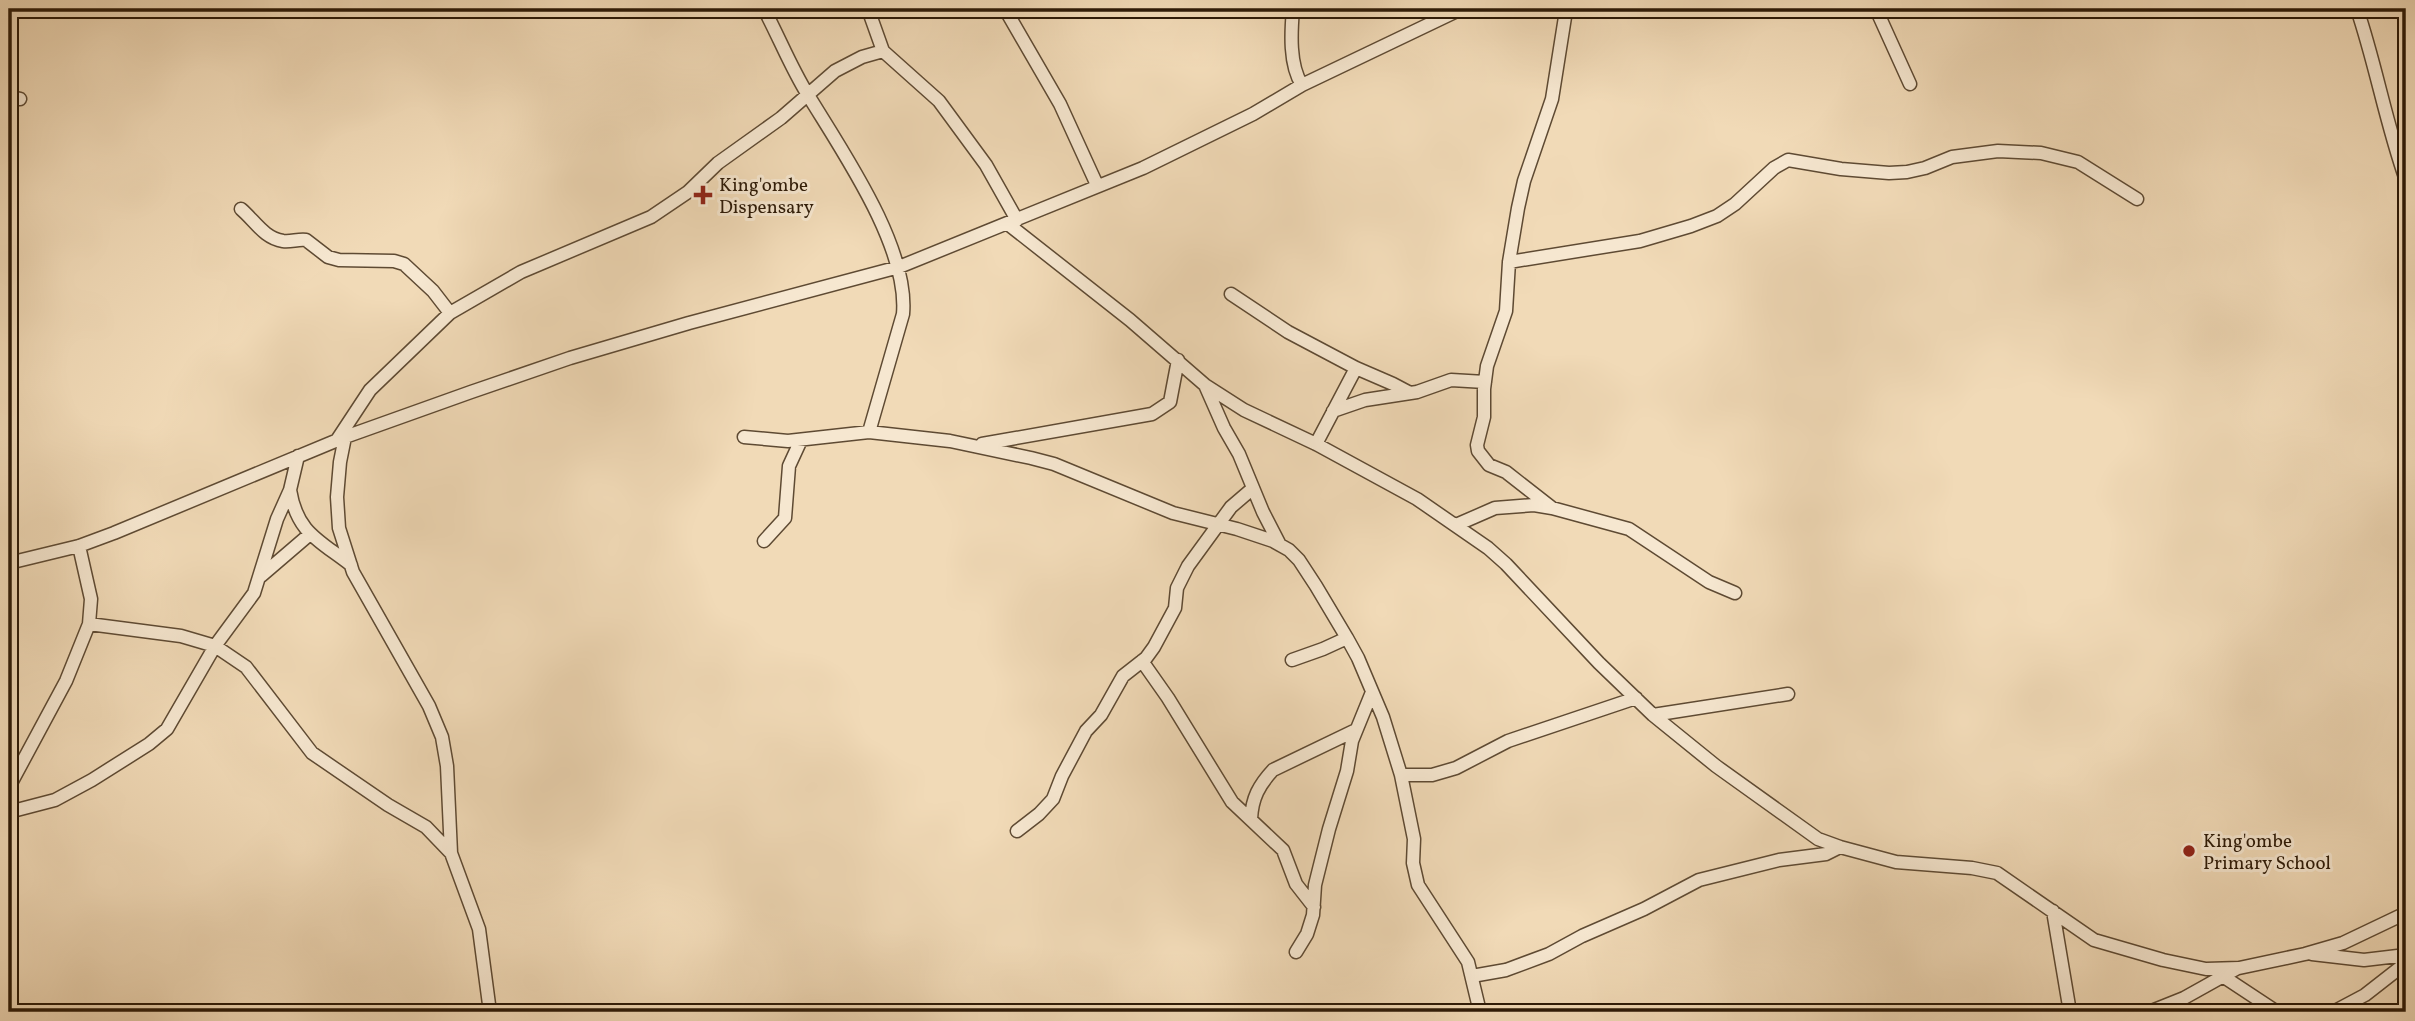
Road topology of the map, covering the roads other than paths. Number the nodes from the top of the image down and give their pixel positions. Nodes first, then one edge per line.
1 (764, 9) edge
2 (868, 9) edge
3 (1005, 9) edge
4 (1293, 9) edge
5 (1461, 9) edge
6 (1876, 9) edge
7 (2357, 9) edge
8 (1566, 11) edge
9 (883, 51) junction
10 (1910, 84) dead end
11 (1302, 85) junction
12 (807, 94) junction
13 (2406, 180) edge
14 (1097, 186) junction
15 (2137, 199) dead end
16 (241, 209) dead end
17 (1013, 222) junction
18 (1509, 262) junction
19 (899, 267) junction
20 (1231, 294) dead end
21 (450, 313) junction
22 (1178, 360) junction
23 (1356, 369) junction
24 (1485, 382) junction
25 (1205, 385) junction
26 (1410, 393) junction
27 (1333, 411) junction
28 (869, 432) junction
29 (744, 437) dead end
30 (341, 439) junction
31 (801, 440) junction
32 (1316, 444) junction
33 (972, 446) junction
34 (298, 456) junction
35 (1252, 489) junction
36 (290, 490) junction
37 (1552, 508) junction
38 (1218, 524) junction
39 (1456, 525) junction
40 (310, 534) junction
41 (764, 541) dead end
42 (1281, 545) junction
43 (79, 546) junction
44 (9, 564) edge
45 (351, 565) junction
46 (261, 576) junction
47 (1735, 593) dead end
48 (89, 624) junction
49 (1347, 638) junction
50 (215, 646) junction
51 (1292, 660) dead end
52 (1142, 661) junction
53 (1372, 692) junction
54 (1788, 694) dead end
55 (1636, 698) junction
56 (1653, 715) junction
57 (1356, 730) junction
58 (1402, 775) junction
59 (9, 787) edge
60 (9, 812) edge
61 (1251, 819) junction
62 (1017, 831) dead end
63 (1840, 847) junction
64 (451, 853) junction
65 (1314, 907) junction
66 (2053, 911) junction
67 (2406, 913) edge
68 (1296, 952) dead end
69 (2308, 954) junction
70 (2406, 955) edge
71 (2406, 963) edge
72 (2239, 968) junction
73 (1472, 976) junction
74 (2224, 977) junction
75 (490, 1012) edge
76 (1480, 1012) edge
77 (2070, 1012) edge
78 (2149, 1012) edge
79 (2277, 1012) edge
80 (2333, 1012) edge

1 - 12 street
2 - 9 street
3 - 14 street
4 - 11 street
5 - 11 street
6 - 10 street
7 - 13 street
8 - 18 street
9 - 12 street
9 - 17 street
11 - 14 street
12 - 19 street
12 - 21 street
14 - 17 street
15 - 18 street
16 - 21 street
17 - 19 street
17 - 22 street
18 - 24 street
19 - 28 street
19 - 30 street
20 - 23 street
21 - 30 street
22 - 25 street
22 - 33 street
23 - 26 street
23 - 27 street
24 - 26 street
24 - 37 street
25 - 32 street
25 - 35 street
26 - 27 street
27 - 32 street
28 - 31 street
28 - 33 street
29 - 31 street
30 - 34 street
30 - 45 street
31 - 41 street
32 - 39 street
33 - 38 street
34 - 36 street
34 - 43 street
35 - 38 street
35 - 42 street
36 - 40 street
36 - 46 street
37 - 39 street
37 - 47 street
38 - 42 street
38 - 52 street
39 - 55 street
40 - 45 street
40 - 46 street
42 - 49 street
43 - 44 street
43 - 48 street
45 - 64 street
46 - 50 street
48 - 50 street
48 - 59 street
49 - 51 street
49 - 53 street
50 - 60 street
50 - 64 street
52 - 61 street
52 - 62 street
53 - 57 street
53 - 58 street
54 - 56 street
55 - 56 street
55 - 58 street
56 - 63 street
57 - 61 street
57 - 65 street
58 - 73 street
61 - 65 street
63 - 66 street
63 - 73 street
64 - 75 street
65 - 68 street
66 - 72 street
66 - 77 street
67 - 69 street
69 - 70 street
69 - 72 street
71 - 80 street
72 - 74 street
73 - 76 street
74 - 78 street
74 - 79 street

